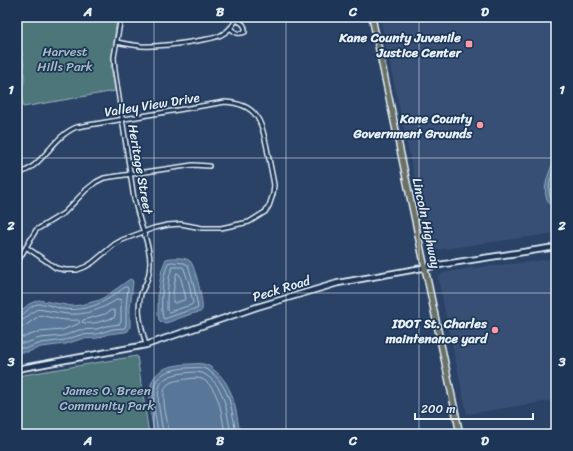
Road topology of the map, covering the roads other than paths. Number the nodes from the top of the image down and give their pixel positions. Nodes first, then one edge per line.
1 (121, 17) edge
2 (372, 17) edge
3 (237, 18) edge
4 (230, 28) junction
5 (117, 42) junction
6 (122, 119) junction
7 (210, 166) dead end
8 (17, 174) edge
9 (131, 174) junction
10 (144, 232) junction
11 (26, 247) junction
12 (556, 247) edge
13 (17, 263) edge
14 (425, 268) junction
15 (146, 345) junction
16 (17, 369) edge
17 (460, 434) edge

1 - 5 street, Heritage Street
2 - 14 main road, Lincoln Highway
3 - 4 street
3 - 4 street
4 - 5 street
5 - 6 street, Heritage Street
6 - 8 street, Valley View Drive
6 - 9 street, Heritage Street
6 - 10 street, Valley View Drive
7 - 9 street
9 - 10 street, Heritage Street
9 - 11 street
10 - 11 street, Valley View Drive
10 - 15 street, Heritage Street
11 - 13 street
12 - 14 street, Peck Road
14 - 15 street, Peck Road
14 - 17 main road, Lincoln Highway
15 - 16 street, Peck Road

